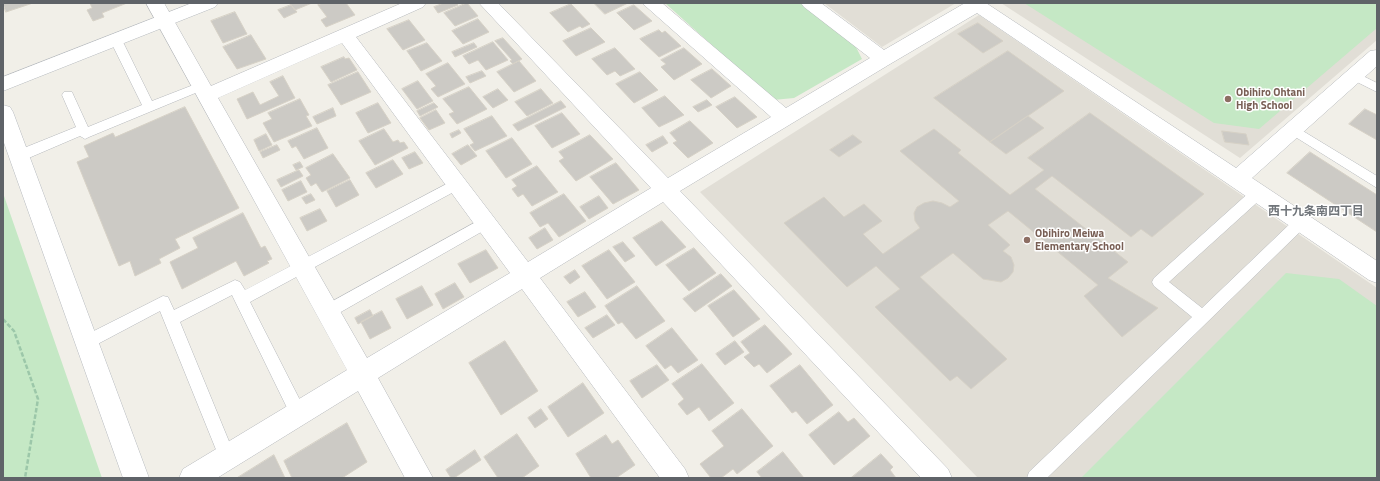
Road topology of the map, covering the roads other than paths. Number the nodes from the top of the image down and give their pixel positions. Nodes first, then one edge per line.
1 (209, 3) edge
2 (417, 3) edge
3 (488, 3) edge
4 (651, 3) edge
5 (810, 3) edge
6 (976, 4) edge
7 (160, 12) edge
8 (346, 36) junction
9 (116, 40) junction
10 (1377, 56) edge
11 (883, 59) junction
12 (1355, 76) junction
13 (3, 84) edge
14 (1377, 88) edge
15 (204, 91) junction
16 (68, 95) dead end
17 (149, 107) junction
18 (3, 112) edge
19 (785, 118) junction
20 (83, 129) junction
21 (1293, 130) junction
22 (19, 156) junction
23 (1237, 179) junction
24 (1377, 183) edge
25 (456, 184) junction
26 (665, 190) junction
27 (1258, 193) junction
28 (1301, 222) junction
29 (485, 223) junction
30 (302, 268) junction
31 (1377, 273) edge
32 (524, 276) junction
33 (242, 299) junction
34 (326, 312) junction
35 (1202, 317) junction
36 (171, 319) junction
37 (87, 342) junction
38 (361, 374) junction
39 (298, 413) junction
40 (227, 456) junction
41 (136, 478) edge
42 (192, 478) edge
43 (420, 478) edge
44 (676, 478) edge
45 (939, 478) edge
46 (1035, 478) edge

1 - 7 street
2 - 8 street
3 - 26 street
4 - 19 street
5 - 11 street
6 - 11 street
6 - 23 street
7 - 9 street
7 - 15 street
8 - 15 street
8 - 25 street
9 - 13 street
9 - 17 lane
10 - 12 street
11 - 19 street
12 - 14 lane
12 - 21 street
15 - 17 lane
15 - 30 street
16 - 20 lane
17 - 20 lane
18 - 22 street
19 - 26 street
20 - 22 lane
21 - 23 street
21 - 24 lane
22 - 37 street
23 - 27 street
25 - 29 street
25 - 30 lane
26 - 32 street
26 - 45 street
27 - 28 street
27 - 35 lane
28 - 31 street
28 - 35 lane
29 - 32 street
29 - 34 lane
30 - 33 lane
30 - 34 street
32 - 38 street
32 - 44 street
33 - 36 lane
33 - 39 lane
34 - 38 street
35 - 46 lane
36 - 37 lane
36 - 40 lane
37 - 41 street
38 - 39 street
38 - 43 street
39 - 40 street
40 - 42 street

